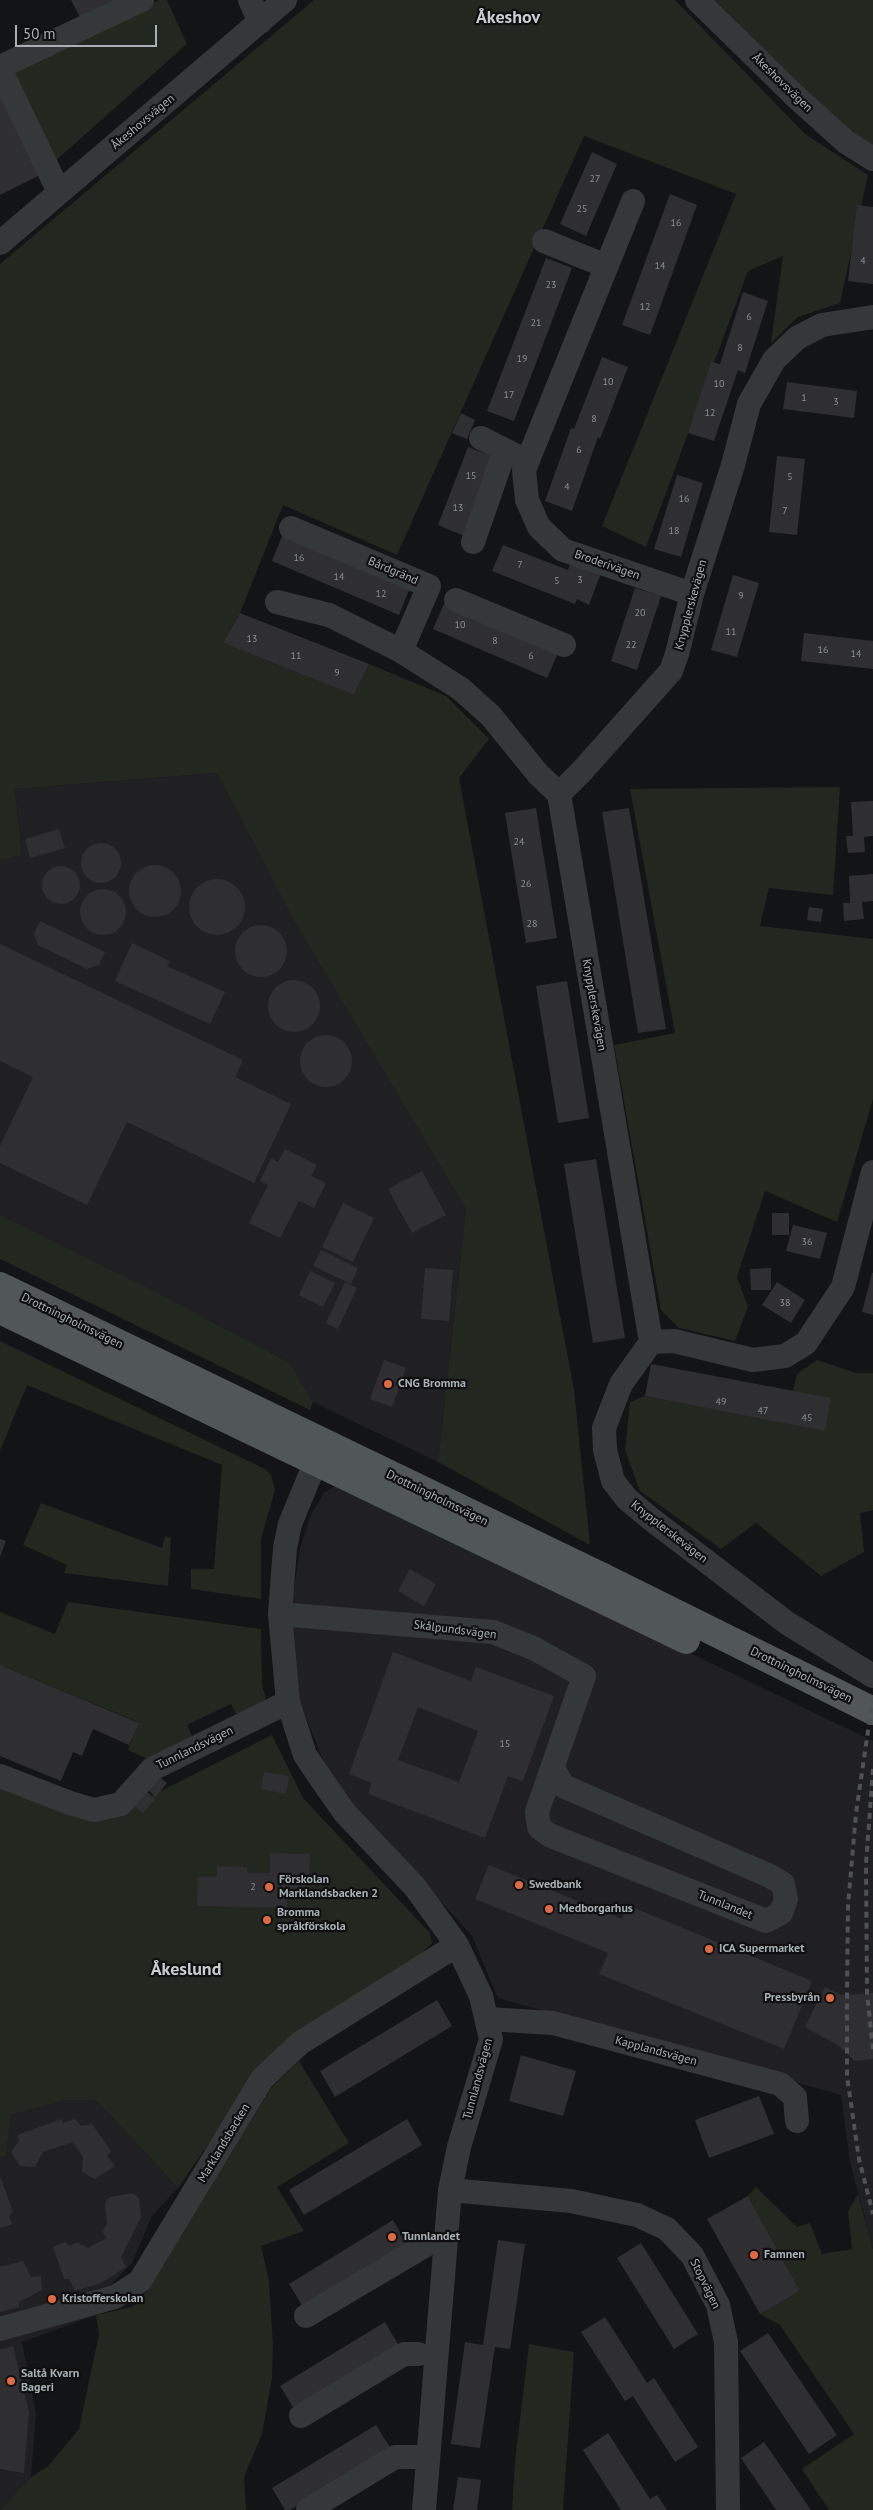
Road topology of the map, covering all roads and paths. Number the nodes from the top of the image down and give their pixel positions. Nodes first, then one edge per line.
1 (142, 0) edge
2 (250, 0) edge
3 (285, 0) edge
4 (698, 0) edge
5 (260, 22) junction
6 (0, 68) edge
7 (873, 159) edge
8 (59, 192) junction
9 (633, 201) dead end
10 (544, 241) dead end
11 (0, 243) edge
12 (606, 266) junction
13 (873, 317) edge
14 (481, 438) dead end
15 (505, 450) junction
16 (528, 461) junction
17 (291, 528) dead end
18 (473, 542) dead end
19 (692, 594) junction
20 (456, 600) dead end
21 (277, 602) dead end
22 (564, 646) dead end
23 (401, 651) junction
24 (559, 794) junction
25 (873, 1172) edge
26 (0, 1286) edge
27 (0, 1310) edge
28 (651, 1342) junction
29 (320, 1453) junction
30 (280, 1614) junction
31 (873, 1676) edge
32 (288, 1702) junction
33 (873, 1711) edge
34 (873, 1730) edge
35 (553, 1768) junction
36 (0, 1776) edge
37 (457, 1945) junction
38 (488, 2019) junction
39 (797, 2121) dead end
40 (450, 2190) junction
41 (426, 2244) dead end
42 (306, 2316) dead end
43 (0, 2329) edge
44 (418, 2354) dead end
45 (301, 2416) dead end
46 (428, 2457) junction
47 (308, 2510) edge
48 (424, 2510) edge
49 (728, 2510) edge

1 - 6 street
2 - 5 street
3 - 5 street, Åkeshovsvägen
4 - 7 street, Åkeshovsvägen
5 - 8 street, Åkeshovsvägen
6 - 8 street
8 - 11 street, Åkeshovsvägen
9 - 12 street, Broderivägen
10 - 12 street
12 - 16 street, Broderivägen
13 - 19 street, Knypplerskevägen
14 - 15 street
15 - 16 street
15 - 18 street
16 - 19 street, Broderivägen
17 - 23 street, Bårdgränd
19 - 24 street, Knypplerskevägen
20 - 22 street
21 - 23 street
23 - 24 street
24 - 28 street, Knypplerskevägen
25 - 28 street
26 - 29 main road, Drottningholmsvägen
27 - 29 main road, Drottningholmsvägen
28 - 31 street, Knypplerskevägen
29 - 30 street, Tunnlandsvägen
29 - 33 main road, Drottningholmsvägen
29 - 34 main road, Drottningholmsvägen
30 - 32 street, Tunnlandsvägen
30 - 35 street, Skålpundsvägen
32 - 36 street, Tunnlandsvägen
32 - 37 street, Tunnlandsvägen
35 - 35 street, Tunnlandet
37 - 38 street, Tunnlandsvägen
37 - 43 street, Marklandsbacken
38 - 39 street, Kapplandsvägen
38 - 40 street, Tunnlandsvägen
40 - 46 street, Tunnlandsvägen
40 - 49 street, Stopvägen
41 - 42 street
44 - 45 street
46 - 47 street
46 - 48 street, Tunnlandsvägen

